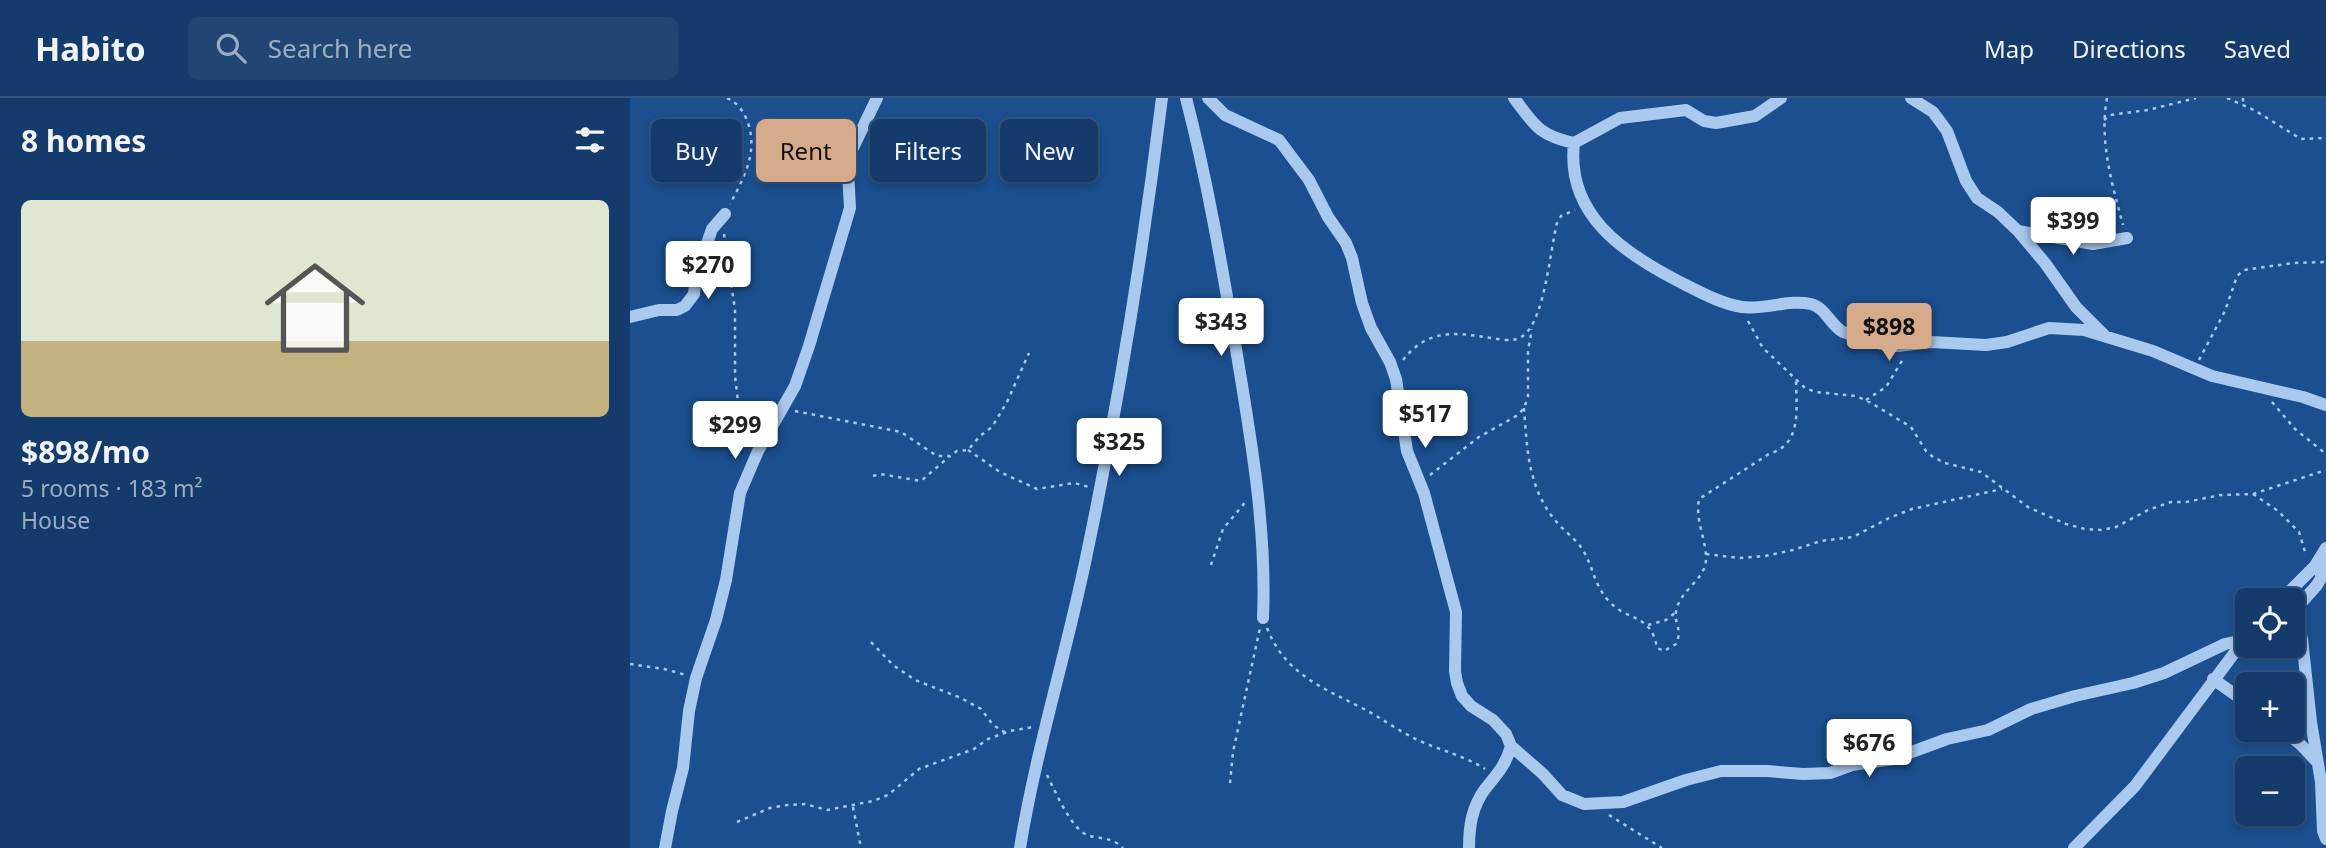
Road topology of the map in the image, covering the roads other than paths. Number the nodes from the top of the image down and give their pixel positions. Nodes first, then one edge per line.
1 (877, 98) edge
2 (1162, 98) edge
3 (1186, 98) edge
4 (1208, 98) edge
5 (1514, 98) edge
6 (1781, 98) edge
7 (1911, 98) edge
8 (1574, 143) junction
9 (725, 214) road end
10 (2018, 230) junction
11 (2127, 238) road end
12 (630, 317) edge
13 (2105, 335) junction
14 (2326, 405) edge
15 (2324, 552) edge
16 (2293, 588) edge
17 (1263, 618) road end
18 (2235, 641) edge
19 (2235, 651) edge
20 (2213, 679) junction
21 (2235, 695) edge
22 (2326, 719) edge
23 (2311, 722) junction
24 (2297, 742) edge
25 (1511, 746) junction
26 (2319, 763) junction
27 (2326, 839) edge
28 (2076, 847) edge
29 (665, 848) edge
30 (1020, 848) edge
31 (1469, 848) edge

1 - 29 street
2 - 30 street
3 - 17 street
4 - 25 street
5 - 8 street
6 - 8 street
7 - 10 street
8 - 13 street
9 - 12 street
10 - 11 street
10 - 13 street
13 - 14 street
15 - 16 street
15 - 23 street
18 - 25 street
19 - 20 street
20 - 21 street
20 - 28 street
22 - 23 street
23 - 26 street
24 - 26 street
25 - 31 street
26 - 27 street

